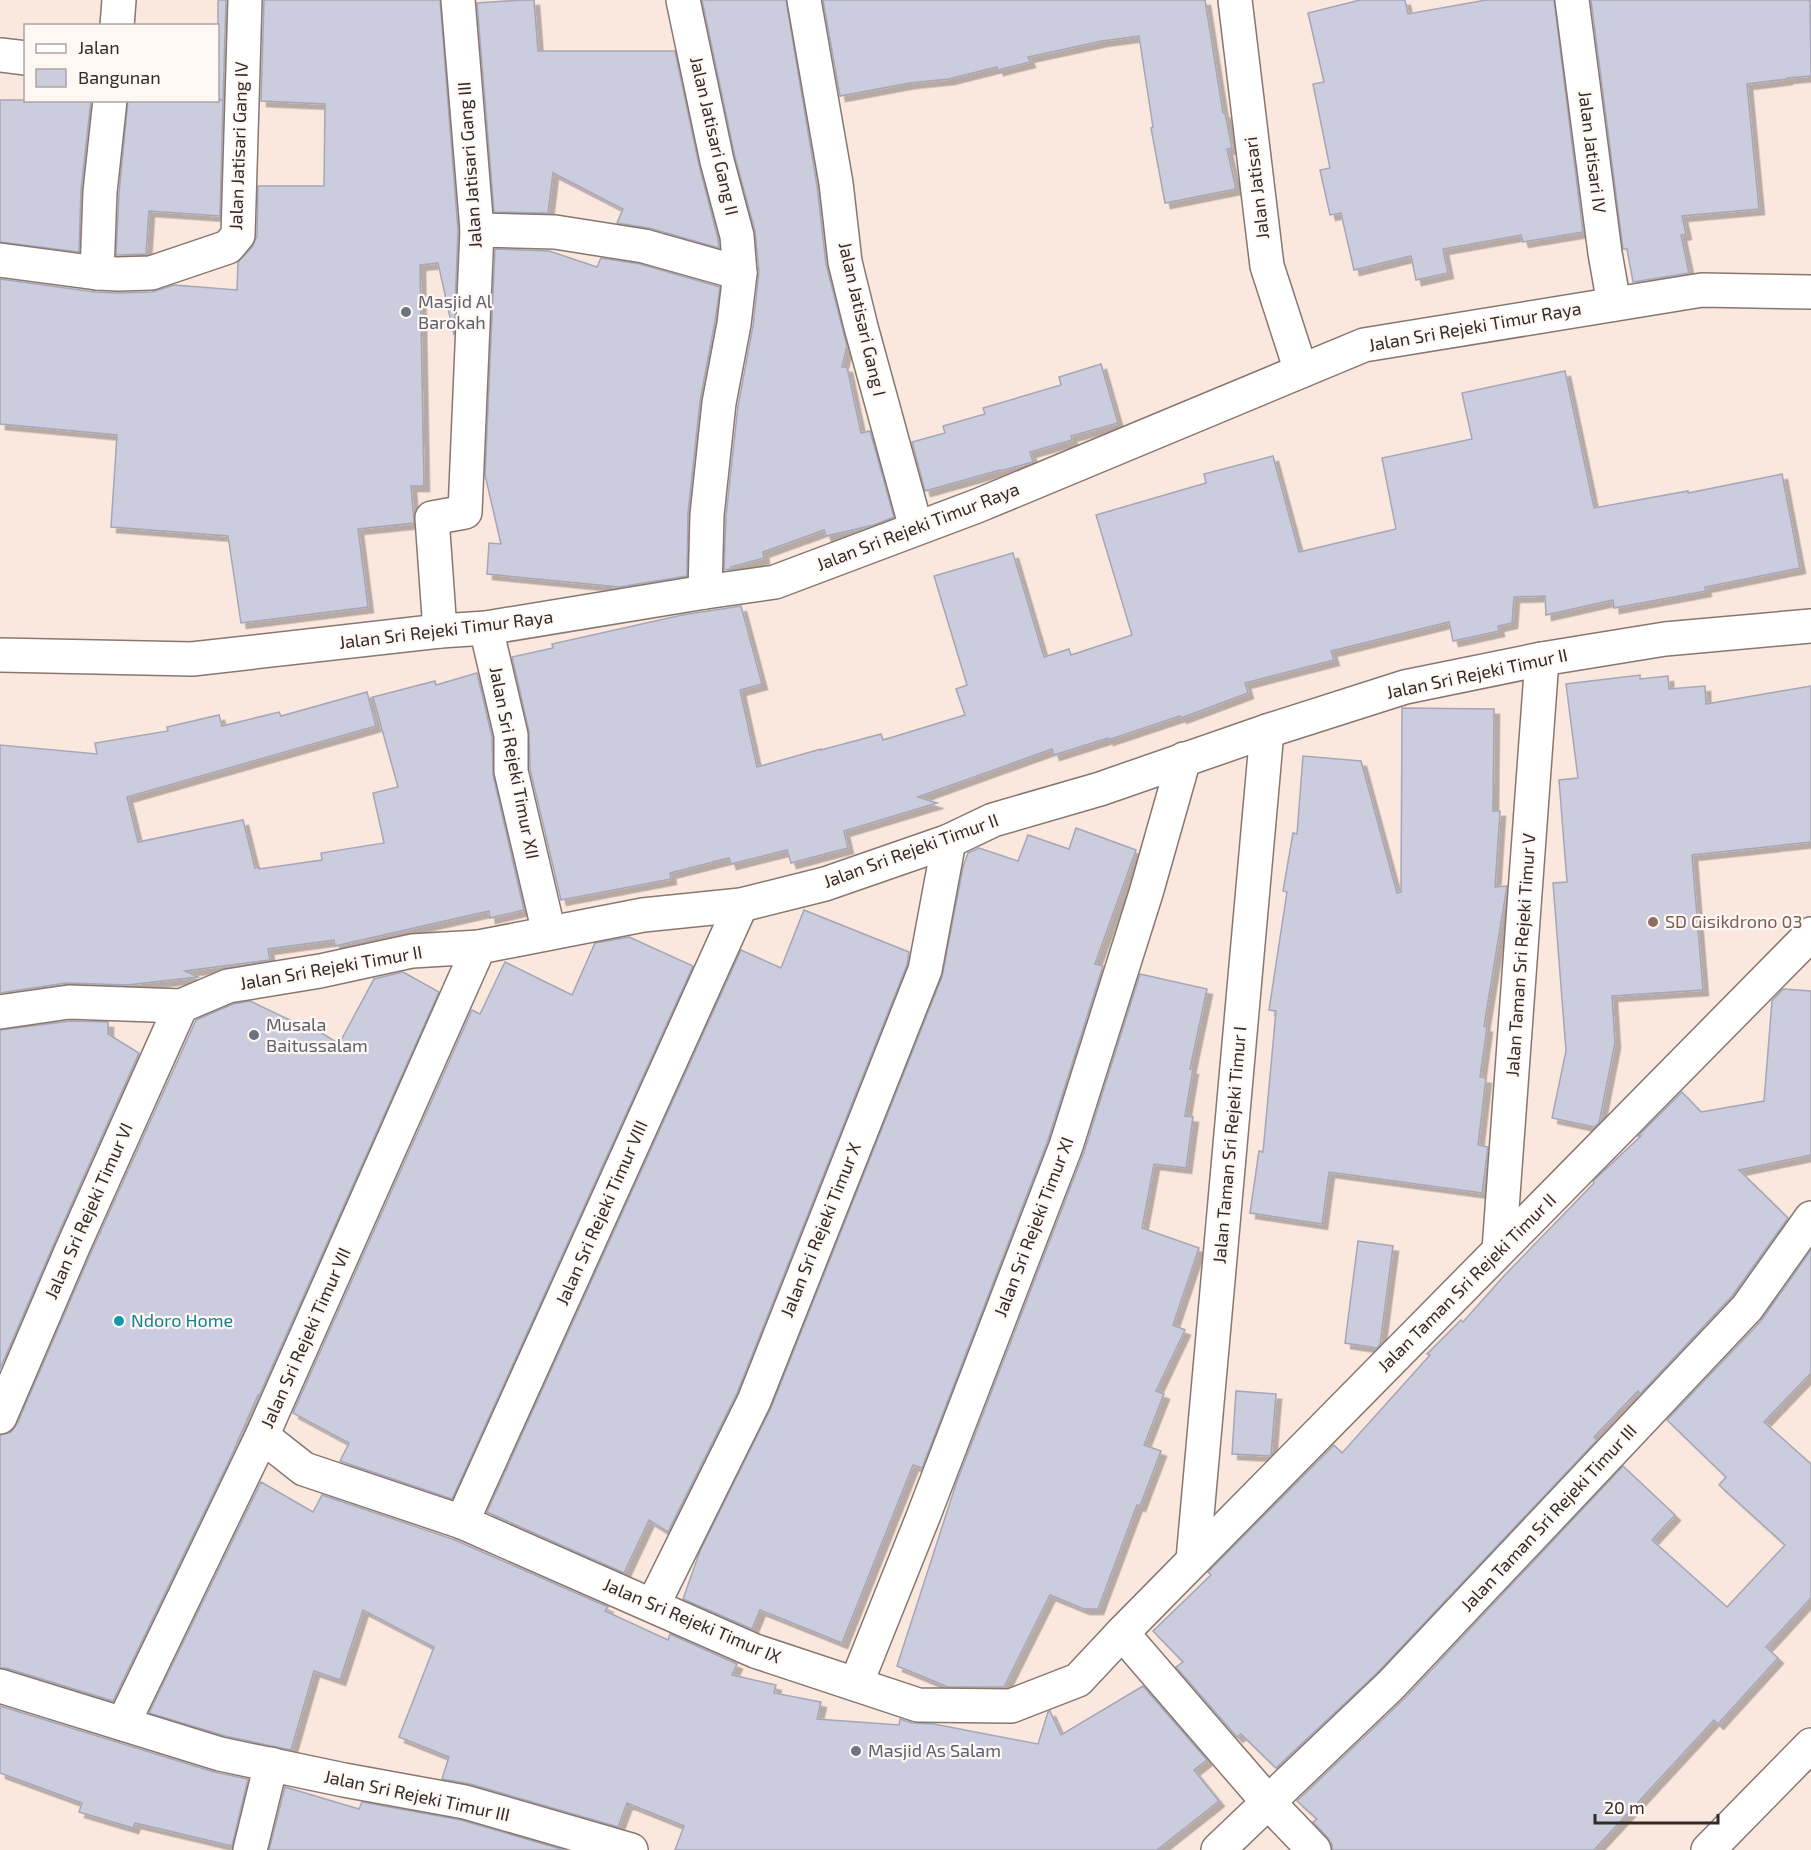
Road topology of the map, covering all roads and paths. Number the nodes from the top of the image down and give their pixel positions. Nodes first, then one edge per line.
1 (119, 0) edge
2 (245, 0) edge
3 (458, 0) edge
4 (683, 0) edge
5 (804, 0) edge
6 (1235, 0) edge
7 (1572, 0) edge
8 (117, 24) edge
9 (0, 55) edge
10 (24, 58) edge
11 (229, 80) edge
12 (111, 102) edge
13 (477, 230) junction
14 (0, 260) edge
15 (108, 273) junction
16 (740, 273) junction
17 (1811, 292) edge
18 (1614, 304) junction
19 (1301, 371) junction
20 (916, 528) junction
21 (705, 592) junction
22 (1811, 626) edge
23 (486, 628) junction
24 (440, 631) junction
25 (0, 655) edge
26 (1542, 659) junction
27 (1267, 730) junction
28 (1184, 759) junction
29 (949, 841) junction
30 (741, 905) junction
31 (549, 933) junction
32 (1811, 934) edge
33 (480, 947) junction
34 (181, 1006) junction
35 (0, 1012) edge
36 (1811, 1218) edge
37 (1499, 1250) junction
38 (0, 1417) edge
39 (262, 1436) junction
40 (462, 1522) junction
41 (1193, 1560) junction
42 (652, 1605) junction
43 (1122, 1633) junction
44 (856, 1684) junction
45 (0, 1686) edge
46 (123, 1724) junction
47 (1811, 1745) edge
48 (271, 1764) junction
49 (1268, 1802) junction
50 (250, 1850) edge
51 (631, 1850) edge
52 (1218, 1850) edge
53 (1314, 1850) edge
54 (1708, 1850) edge

1 - 8 street
2 - 11 street, Jalan Jatisari Gang IV
3 - 13 street, Jalan Jatisari Gang III
4 - 16 street, Jalan Jatisari Gang II
5 - 20 street, Jalan Jatisari Gang I
6 - 19 street, Jalan Jatisari
7 - 18 street, Jalan Jatisari IV
9 - 10 street
11 - 15 street, Jalan Jatisari Gang IV
12 - 15 street
13 - 16 street
13 - 24 street, Jalan Jatisari Gang III
14 - 15 street, Jalan Jatisari Gang IV
16 - 21 street, Jalan Jatisari Gang II
17 - 18 street, Jalan Sri Rejeki Timur Raya
18 - 19 street, Jalan Sri Rejeki Timur Raya
19 - 20 street, Jalan Sri Rejeki Timur Raya
20 - 21 street, Jalan Sri Rejeki Timur Raya
21 - 23 street, Jalan Sri Rejeki Timur Raya
22 - 26 street, Jalan Sri Rejeki Timur II
23 - 24 street, Jalan Sri Rejeki Timur Raya
23 - 31 street, Jalan Sri Rejeki Timur XII
24 - 25 street, Jalan Sri Rejeki Timur Raya
26 - 27 street, Jalan Sri Rejeki Timur II
26 - 37 street, Jalan Taman Sri Rejeki Timur V
27 - 28 street, Jalan Sri Rejeki Timur II
27 - 41 street, Jalan Taman Sri Rejeki Timur I
28 - 29 street, Jalan Sri Rejeki Timur II
28 - 44 street, Jalan Sri Rejeki Timur XI
29 - 30 street, Jalan Sri Rejeki Timur II
29 - 42 street, Jalan Sri Rejeki Timur X
30 - 31 street, Jalan Sri Rejeki Timur II
30 - 40 street, Jalan Sri Rejeki Timur VIII
31 - 33 street, Jalan Sri Rejeki Timur II
32 - 37 street, Jalan Taman Sri Rejeki Timur II
33 - 34 street, Jalan Sri Rejeki Timur II
33 - 39 street, Jalan Sri Rejeki Timur VII
34 - 35 street, Jalan Sri Rejeki Timur II
34 - 38 street, Jalan Sri Rejeki Timur VI
36 - 49 street, Jalan Taman Sri Rejeki Timur III
37 - 41 street, Jalan Taman Sri Rejeki Timur II
39 - 40 street, Jalan Sri Rejeki Timur IX
39 - 46 street, Jalan Sri Rejeki Timur VII
40 - 42 street, Jalan Sri Rejeki Timur IX
41 - 43 street, Jalan Taman Sri Rejeki Timur II
42 - 44 street, Jalan Sri Rejeki Timur IX
43 - 44 street, Jalan Sri Rejeki Timur IX
43 - 49 street
45 - 46 street, Jalan Sri Rejeki Timur III
46 - 48 street, Jalan Sri Rejeki Timur III
47 - 54 street
48 - 50 street
48 - 51 street, Jalan Sri Rejeki Timur III
49 - 52 street
49 - 53 street

